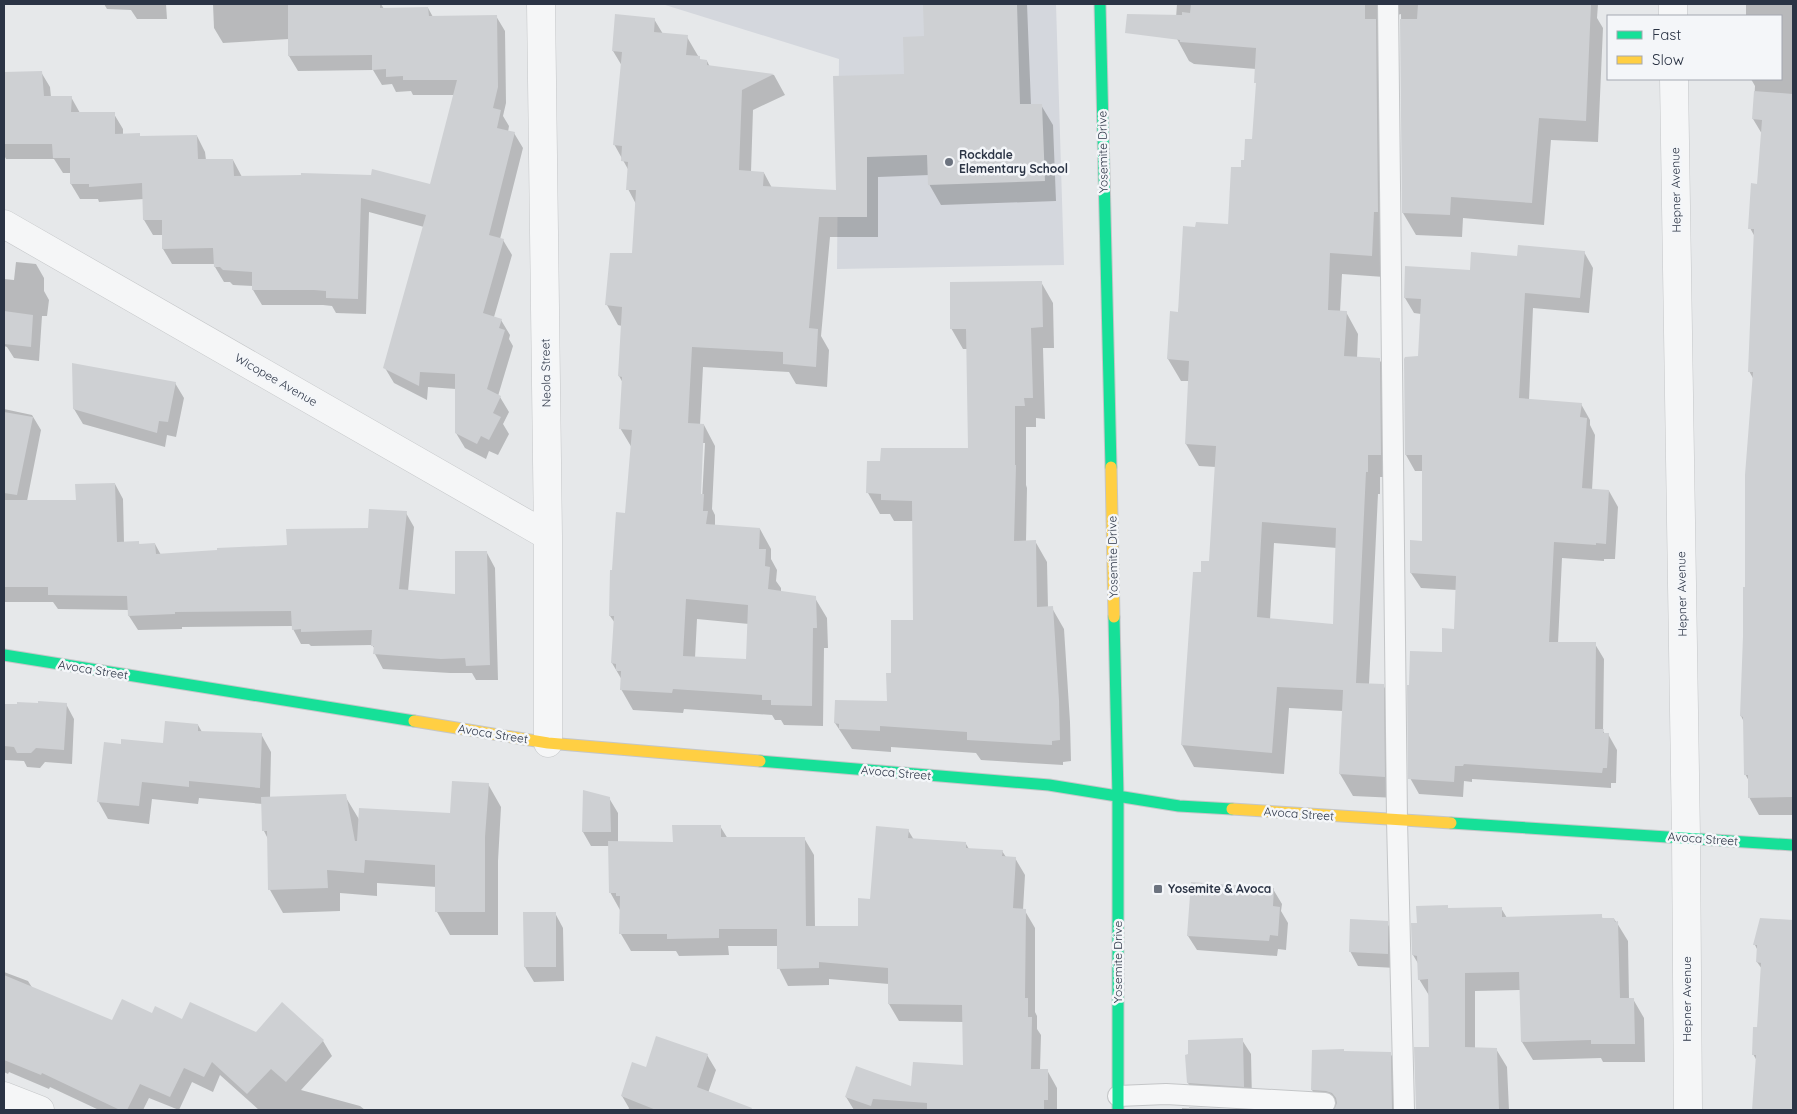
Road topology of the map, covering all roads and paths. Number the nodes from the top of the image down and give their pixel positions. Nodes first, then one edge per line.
1 (541, 4) edge
2 (1100, 4) edge
3 (1388, 4) edge
4 (1674, 80) edge
5 (4, 224) edge
6 (548, 536) junction
7 (4, 655) edge
8 (548, 743) junction
9 (1118, 796) junction
10 (1397, 820) junction
11 (1686, 837) junction
12 (1793, 845) edge
13 (4, 1096) edge
14 (1326, 1102) dead end
15 (1118, 1103) edge
16 (40, 1110) edge
17 (1404, 1110) edge
18 (1688, 1110) edge

1 - 6 street, Neola Street
2 - 9 street, Yosemite Drive
3 - 10 lane
4 - 11 street, Hepner Avenue
5 - 6 street, Wicopee Avenue
6 - 8 street, Neola Street
7 - 8 street, Avoca Street
8 - 9 street, Avoca Street
9 - 10 street, Avoca Street
9 - 15 street, Yosemite Drive
10 - 11 street, Avoca Street
10 - 17 lane
11 - 12 street, Avoca Street
11 - 18 street, Hepner Avenue
13 - 16 street
14 - 15 lane

